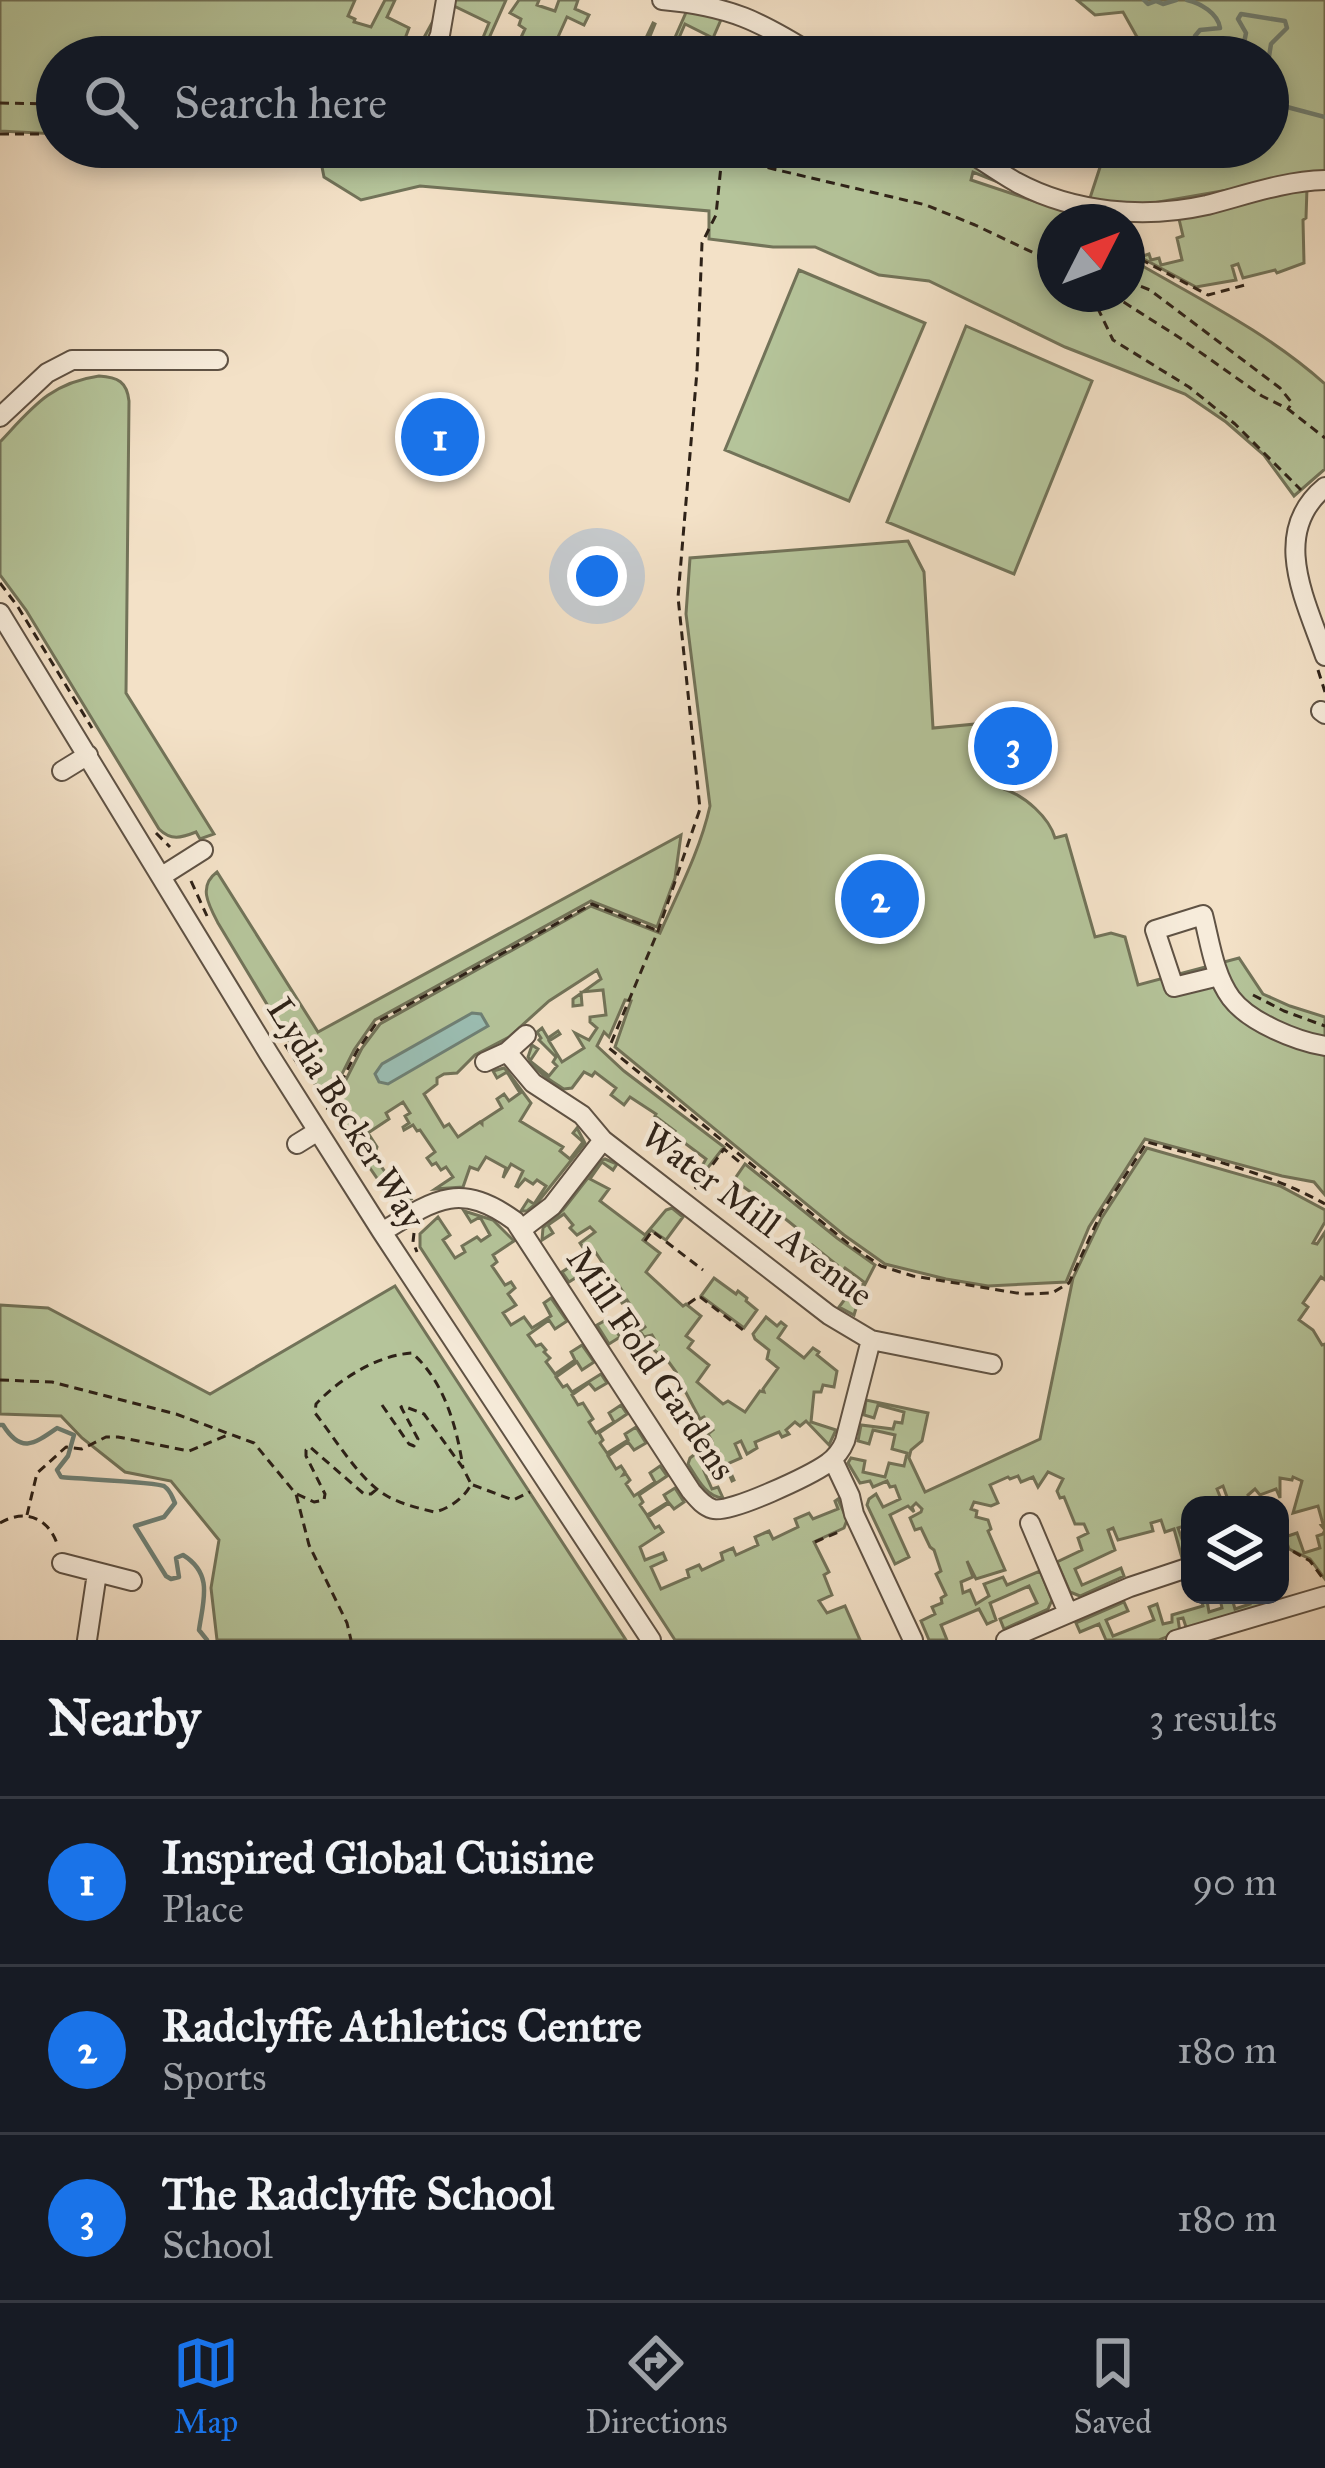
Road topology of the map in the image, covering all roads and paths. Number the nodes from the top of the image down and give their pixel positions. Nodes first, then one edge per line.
1 (446, 0) edge
2 (662, 0) edge
3 (440, 36) edge
4 (781, 36) edge
5 (0, 103) edge
6 (36, 104) edge
7 (0, 134) edge
8 (36, 134) edge
9 (721, 168) edge
10 (774, 168) edge
11 (994, 168) edge
12 (1325, 180) edge
13 (1037, 254) edge
14 (1145, 262) edge
15 (1244, 285) dead end
16 (1145, 288) edge
17 (1100, 312) edge
18 (1140, 312) edge
19 (218, 361) dead end
20 (1288, 410) junction
21 (0, 417) edge
22 (1325, 439) edge
23 (1325, 488) edge
24 (1299, 497) dead end
25 (0, 613) edge
26 (1325, 656) edge
27 (88, 755) junction
28 (62, 771) dead end
29 (203, 850) dead end
30 (162, 876) junction
31 (199, 893) dead end
32 (209, 923) dead end
33 (658, 931) junction
34 (1217, 969) junction
35 (1248, 992) dead end
36 (268, 1017) dead end
37 (1325, 1026) edge
38 (526, 1035) dead end
39 (1325, 1046) edge
40 (507, 1052) junction
41 (485, 1062) dead end
42 (304, 1073) dead end
43 (327, 1111) dead end
44 (318, 1131) junction
45 (603, 1140) junction
46 (297, 1144) dead end
47 (743, 1165) dead end
48 (690, 1196) dead end
49 (1325, 1204) edge
50 (522, 1229) junction
51 (382, 1232) junction
52 (645, 1241) dead end
53 (703, 1270) dead end
54 (688, 1304) dead end
55 (747, 1333) dead end
56 (871, 1340) junction
57 (992, 1364) dead end
58 (0, 1380) edge
59 (382, 1405) dead end
60 (230, 1434) junction
61 (832, 1460) junction
62 (463, 1468) junction
63 (471, 1484) junction
64 (377, 1490) junction
65 (534, 1490) dead end
66 (296, 1493) junction
67 (27, 1515) junction
68 (1030, 1522) dead end
69 (0, 1523) edge
70 (860, 1525) junction
71 (815, 1543) dead end
72 (1289, 1549) edge
73 (60, 1559) joint
74 (1181, 1570) edge
75 (97, 1573) junction
76 (132, 1581) dead end
77 (1325, 1582) edge
78 (1325, 1596) edge
79 (1068, 1613) junction
80 (87, 1640) edge
81 (351, 1640) edge
82 (651, 1640) edge
83 (913, 1640) edge
84 (1006, 1640) edge
85 (1176, 1640) edge

1 - 3 street
2 - 4 street
5 - 6 path
7 - 8 path
9 - 33 path
10 - 13 path
11 - 12 street
14 - 15 path
16 - 20 path
17 - 24 path
18 - 20 path
19 - 21 street
20 - 22 path
23 - 26 street
25 - 27 street, Lydia Becker Way
27 - 28 street
27 - 30 street, Lydia Becker Way
29 - 30 street
30 - 44 street, Lydia Becker Way
31 - 32 path
33 - 43 path
33 - 49 path
34 - 34 street
34 - 39 street
35 - 37 path
36 - 42 path
38 - 40 street
40 - 41 street
40 - 45 street
44 - 46 street
44 - 51 street, Lydia Becker Way
45 - 50 street, Water Mill Avenue
45 - 56 street, Water Mill Avenue
47 - 48 path
50 - 51 street, Mill Fold Gardens
50 - 61 street, Mill Fold Gardens
51 - 82 street, Lydia Becker Way
52 - 53 path
54 - 55 path
56 - 57 street, Water Mill Avenue
56 - 61 street
58 - 60 path
59 - 62 path
60 - 66 path
60 - 67 path
61 - 70 street
62 - 63 path
62 - 64 path
63 - 64 path
63 - 65 path
64 - 66 path
66 - 81 path
67 - 69 path
67 - 73 path
68 - 79 street
70 - 71 path
70 - 83 street
72 - 77 path
73 - 75 street
74 - 79 street
75 - 76 street
75 - 80 street
78 - 85 street
79 - 84 street

